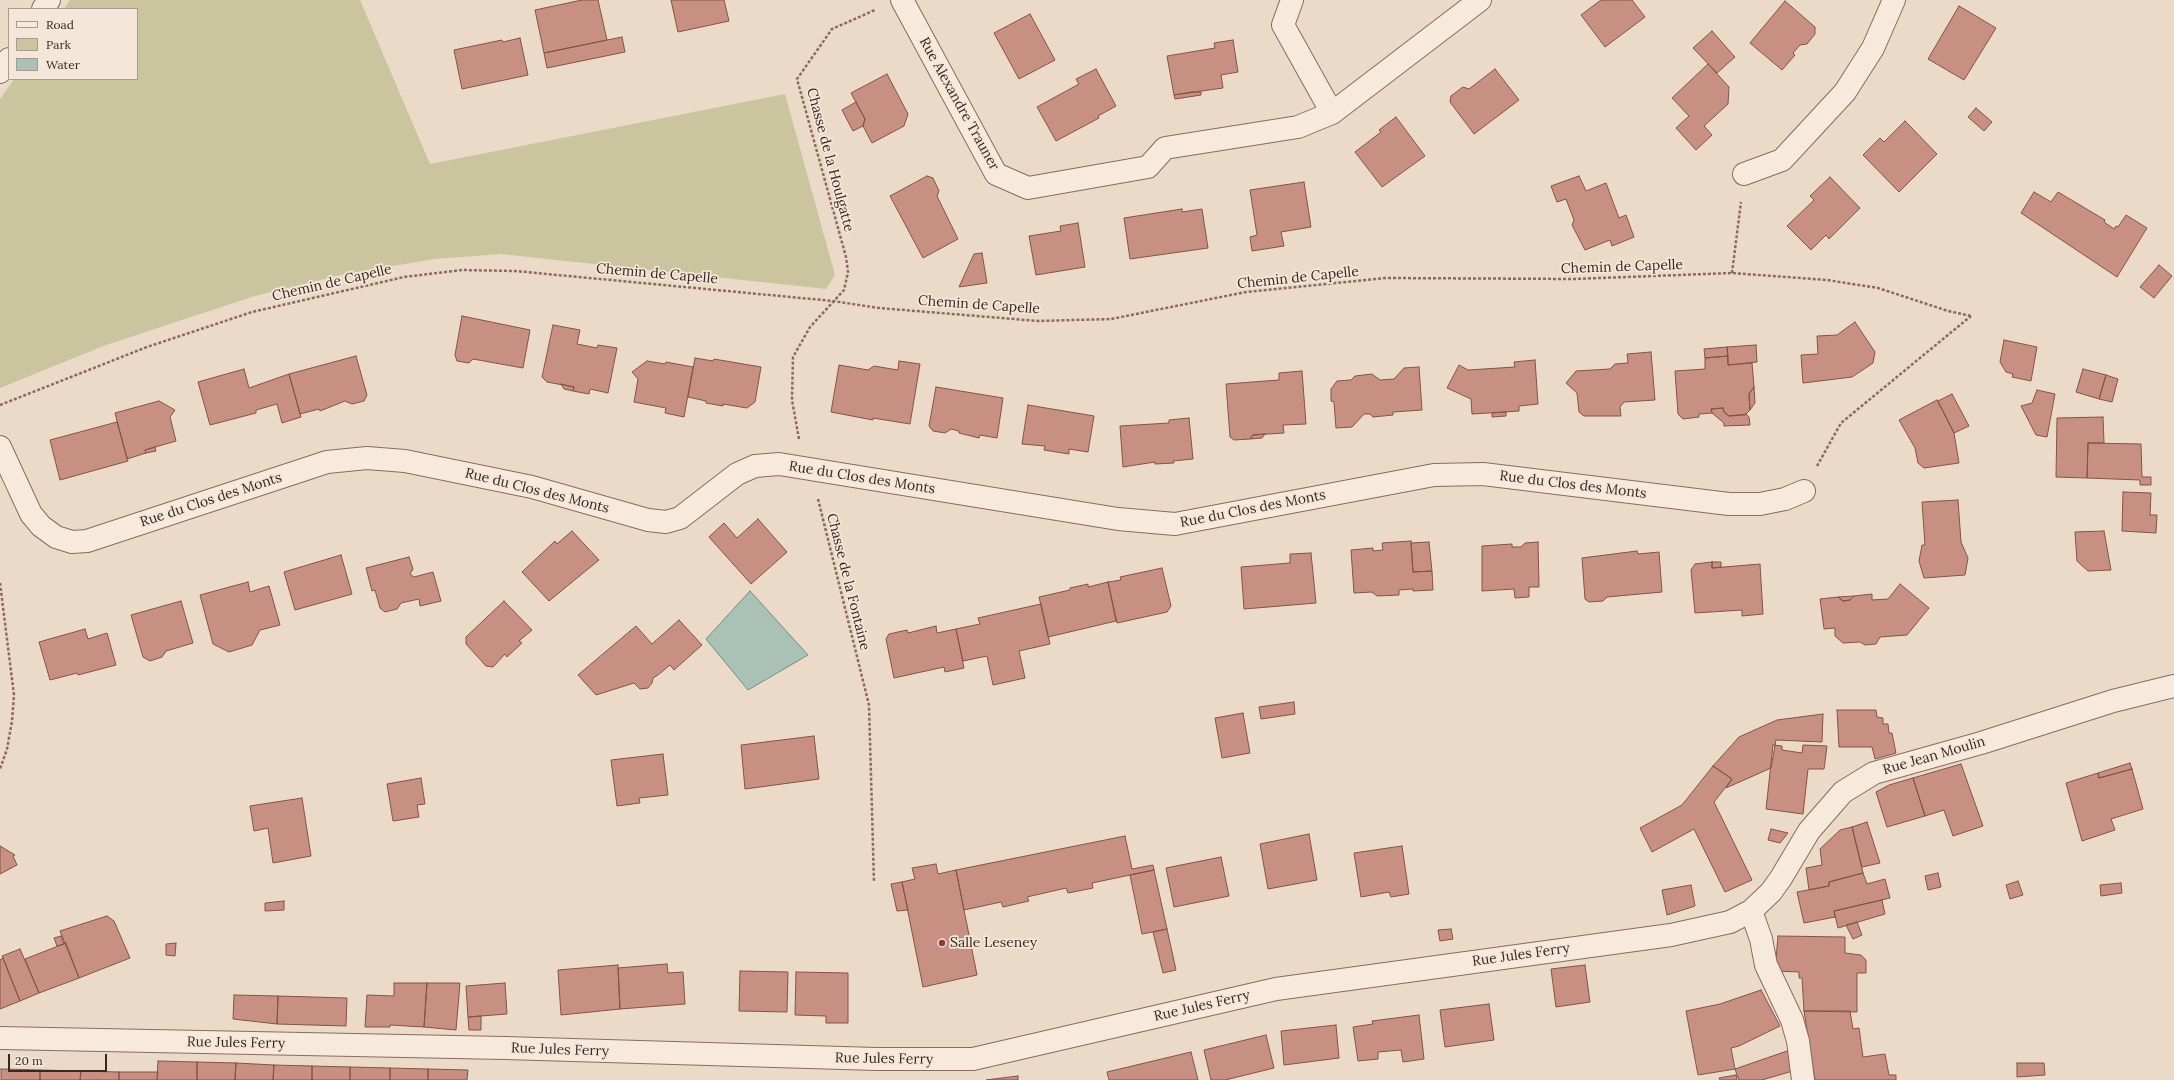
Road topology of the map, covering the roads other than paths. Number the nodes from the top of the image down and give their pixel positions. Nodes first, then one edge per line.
1 (902, 0) edge
2 (1292, 0) edge
3 (1480, 0) edge
4 (1894, 0) edge
5 (8, 60) edge
6 (0, 72) edge
7 (1332, 113) junction
8 (1744, 174) road end
9 (0, 447) edge
10 (1804, 491) road end
11 (2174, 686) edge
12 (1751, 911) junction
13 (0, 1038) edge
14 (1803, 1080) edge

1 - 7 street, Rue Alexandre Trauner
2 - 7 street
3 - 7 street, Rue Alexandre Trauner
4 - 8 street
5 - 6 street
9 - 10 street, Rue du Clos des Monts
11 - 12 street, Rue Jean Moulin
12 - 13 street, Rue Jules Ferry
12 - 14 street

